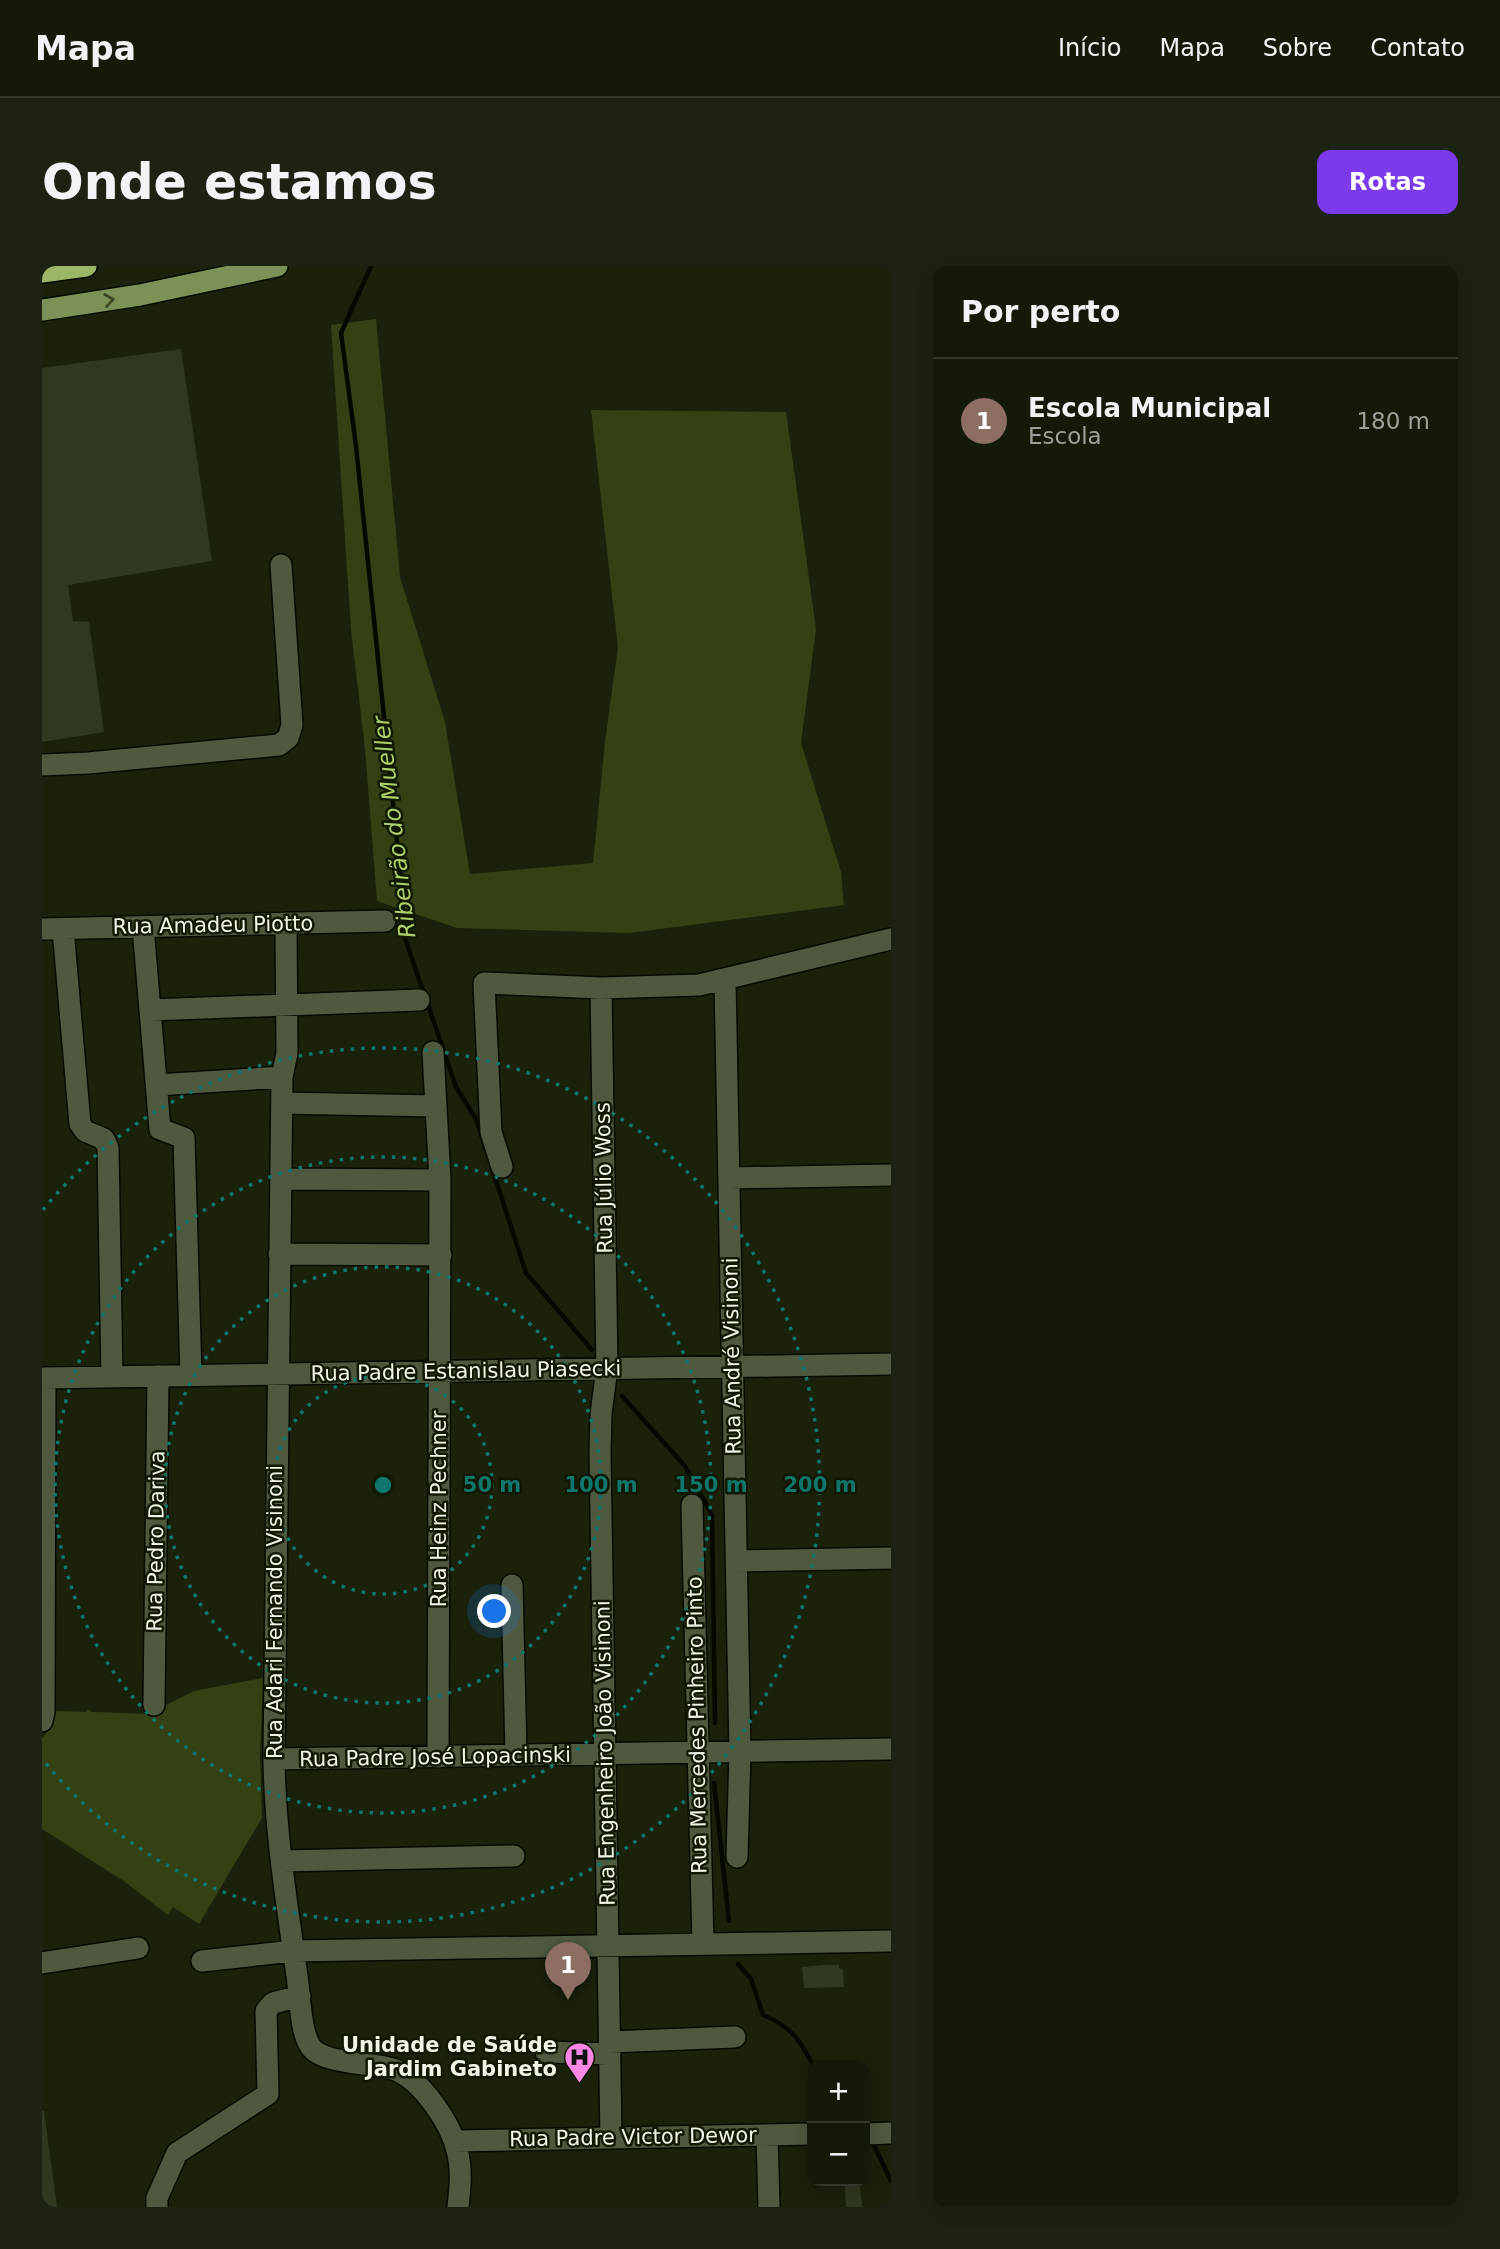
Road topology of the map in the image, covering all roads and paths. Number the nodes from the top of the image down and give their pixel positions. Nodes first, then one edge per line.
1 (86, 266) edge
2 (277, 266) edge
3 (42, 272) edge
4 (42, 310) edge
5 (281, 565) dead end
6 (42, 765) edge
7 (385, 921) dead end
8 (286, 923) junction
9 (143, 927) junction
10 (52, 929) edge
11 (891, 939) edge
12 (725, 980) junction
13 (601, 988) junction
14 (419, 1000) dead end
15 (287, 1006) junction
16 (150, 1010) junction
17 (433, 1052) dead end
18 (282, 1077) junction
19 (157, 1085) junction
20 (282, 1103) junction
21 (436, 1106) junction
22 (502, 1167) dead end
23 (891, 1175) edge
24 (729, 1178) junction
25 (281, 1179) junction
26 (440, 1180) junction
27 (279, 1254) junction
28 (441, 1255) junction
29 (891, 1364) edge
30 (733, 1366) junction
31 (607, 1368) junction
32 (440, 1371) junction
33 (277, 1374) junction
34 (158, 1376) junction
35 (191, 1376) junction
36 (112, 1377) junction
37 (44, 1378) edge
38 (692, 1505) dead end
39 (891, 1558) edge
40 (737, 1561) junction
41 (512, 1584) dead end
42 (154, 1706) dead end
43 (42, 1721) edge
44 (891, 1749) edge
45 (697, 1752) junction
46 (740, 1752) junction
47 (605, 1754) junction
48 (516, 1755) junction
49 (438, 1757) junction
50 (274, 1759) junction
51 (514, 1856) dead end
52 (737, 1857) dead end
53 (282, 1861) junction
54 (891, 1941) edge
55 (703, 1944) junction
56 (608, 1946) junction
57 (138, 1948) dead end
58 (293, 1951) junction
59 (202, 1961) dead end
60 (42, 1963) edge
61 (300, 1996) junction
62 (735, 2038) dead end
63 (610, 2048) junction
64 (546, 2052) dead end
65 (870, 2133) edge
66 (891, 2133) edge
67 (807, 2134) edge
68 (767, 2135) junction
69 (611, 2138) junction
70 (455, 2140) junction
71 (157, 2207) edge
72 (458, 2207) edge
73 (769, 2207) edge

1 - 3 highway
4 -> 2 main road
5 - 6 street
7 - 8 street, Rua Amadeu Piotto
8 - 9 street, Rua Amadeu Piotto
8 - 15 street, Rua Adari Fernando Visinoni
9 - 10 street, Rua Amadeu Piotto
9 - 16 street
10 - 36 street
11 - 12 street
12 - 13 street
12 - 24 street, Rua André Visinoni
13 - 22 street
13 - 31 street, Rua Júlio Woss
14 - 15 street
15 - 16 street
15 - 18 street, Rua Adari Fernando Visinoni
16 - 19 street
17 - 21 street, Rua Heinz Pechner
18 - 19 street
18 - 20 street, Rua Adari Fernando Visinoni
19 - 35 street
20 - 21 street
20 - 25 street, Rua Adari Fernando Visinoni
21 - 26 street, Rua Heinz Pechner
23 - 24 street
24 - 30 street, Rua André Visinoni
25 - 26 street
25 - 27 street, Rua Adari Fernando Visinoni
26 - 28 street, Rua Heinz Pechner
27 - 28 street
27 - 33 street, Rua Adari Fernando Visinoni
28 - 32 street, Rua Heinz Pechner
29 - 30 street, Rua Padre Estanislau Piasecki
30 - 31 street, Rua Padre Estanislau Piasecki
30 - 40 street, Rua André Visinoni
31 - 32 street, Rua Padre Estanislau Piasecki
31 - 47 street, Rua Engenheiro João Visinoni
32 - 33 street, Rua Padre Estanislau Piasecki
32 - 49 street, Rua Heinz Pechner
33 - 35 street, Rua Padre Estanislau Piasecki
33 - 50 street, Rua Adari Fernando Visinoni
34 - 35 street, Rua Padre Estanislau Piasecki
34 - 36 street, Rua Padre Estanislau Piasecki
34 - 42 street, Rua Pedro Dariva
36 - 37 street, Rua Padre Estanislau Piasecki
37 - 43 street
38 - 45 street, Rua Mercedes Pinheiro Pinto
39 - 40 street
40 - 46 street, Rua André Visinoni
41 - 48 street
44 - 46 street, Rua Padre José Lopacinski
45 - 46 street, Rua Padre José Lopacinski
45 - 47 street, Rua Padre José Lopacinski
45 - 55 street, Rua Mercedes Pinheiro Pinto
46 - 52 street, Rua André Visinoni
47 - 48 street, Rua Padre José Lopacinski
47 - 56 street, Rua Engenheiro João Visinoni
48 - 49 street, Rua Padre José Lopacinski
49 - 50 street, Rua Padre José Lopacinski
50 - 53 street, Rua Adari Fernando Visinoni
51 - 53 street
53 - 58 street, Rua Adari Fernando Visinoni
54 - 55 street
55 - 56 street
56 - 58 street
56 - 63 street, Rua Engenheiro João Visinoni
57 - 60 street
58 - 59 street
58 - 61 street, Rua Adari Fernando Visinoni
61 - 70 street, Rua Adari Fernando Visinoni
61 - 71 street
62 - 63 street
63 - 64 street
63 - 69 street, Rua Engenheiro João Visinoni
65 - 66 street
67 - 68 street, Rua Padre Victor Dewor
68 - 69 street, Rua Padre Victor Dewor
68 - 73 street
69 - 70 street, Rua Padre Victor Dewor
70 - 72 street, Rua Adari Fernando Visinoni

